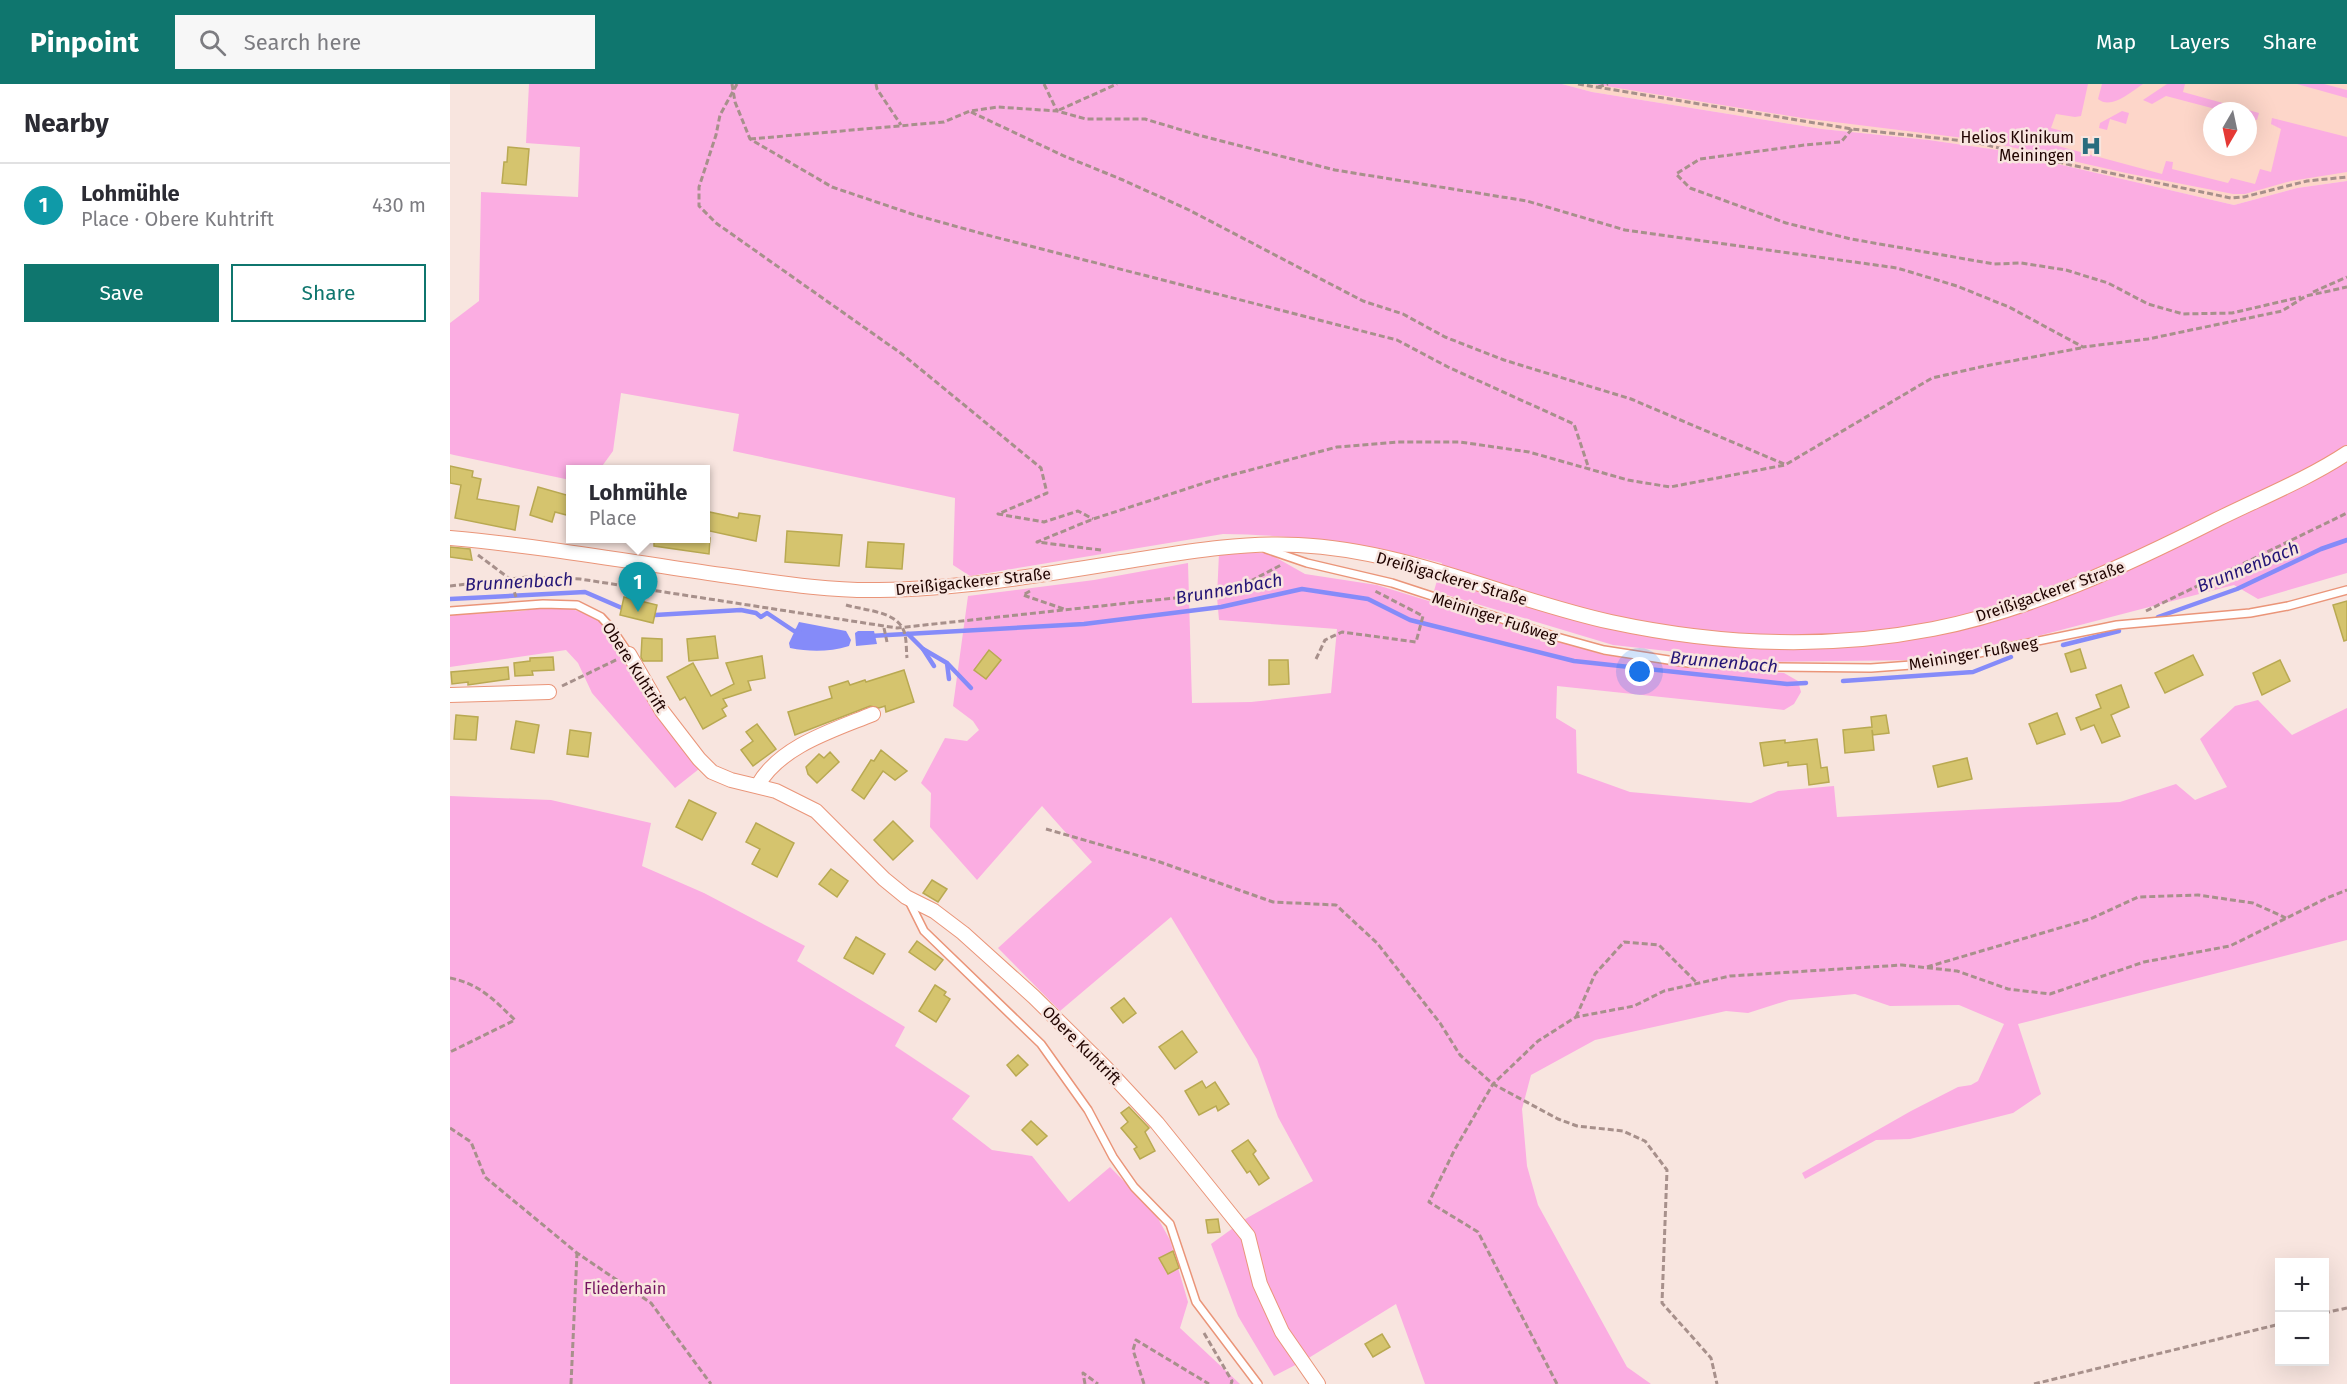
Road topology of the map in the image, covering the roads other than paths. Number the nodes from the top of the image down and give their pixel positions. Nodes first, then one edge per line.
1 (2347, 453) edge
2 (450, 538) edge
3 (1252, 545) junction
4 (2347, 590) edge
5 (450, 611) edge
6 (628, 654) joint
7 (549, 692) road end
8 (450, 695) edge
9 (873, 714) dead end
10 (759, 785) junction
11 (906, 897) junction
12 (1258, 1384) edge
13 (1318, 1384) edge

1 - 3 street, Dreißigackerer Straße
2 - 3 street, Dreißigackerer Straße
3 - 4 lane, Meininger Fußweg
5 - 6 lane, Obere Kuhtrift
6 - 10 street, Obere Kuhtrift
7 - 8 street
9 - 10 street
10 - 11 street, Obere Kuhtrift
11 - 12 lane
11 - 13 street, Obere Kuhtrift

